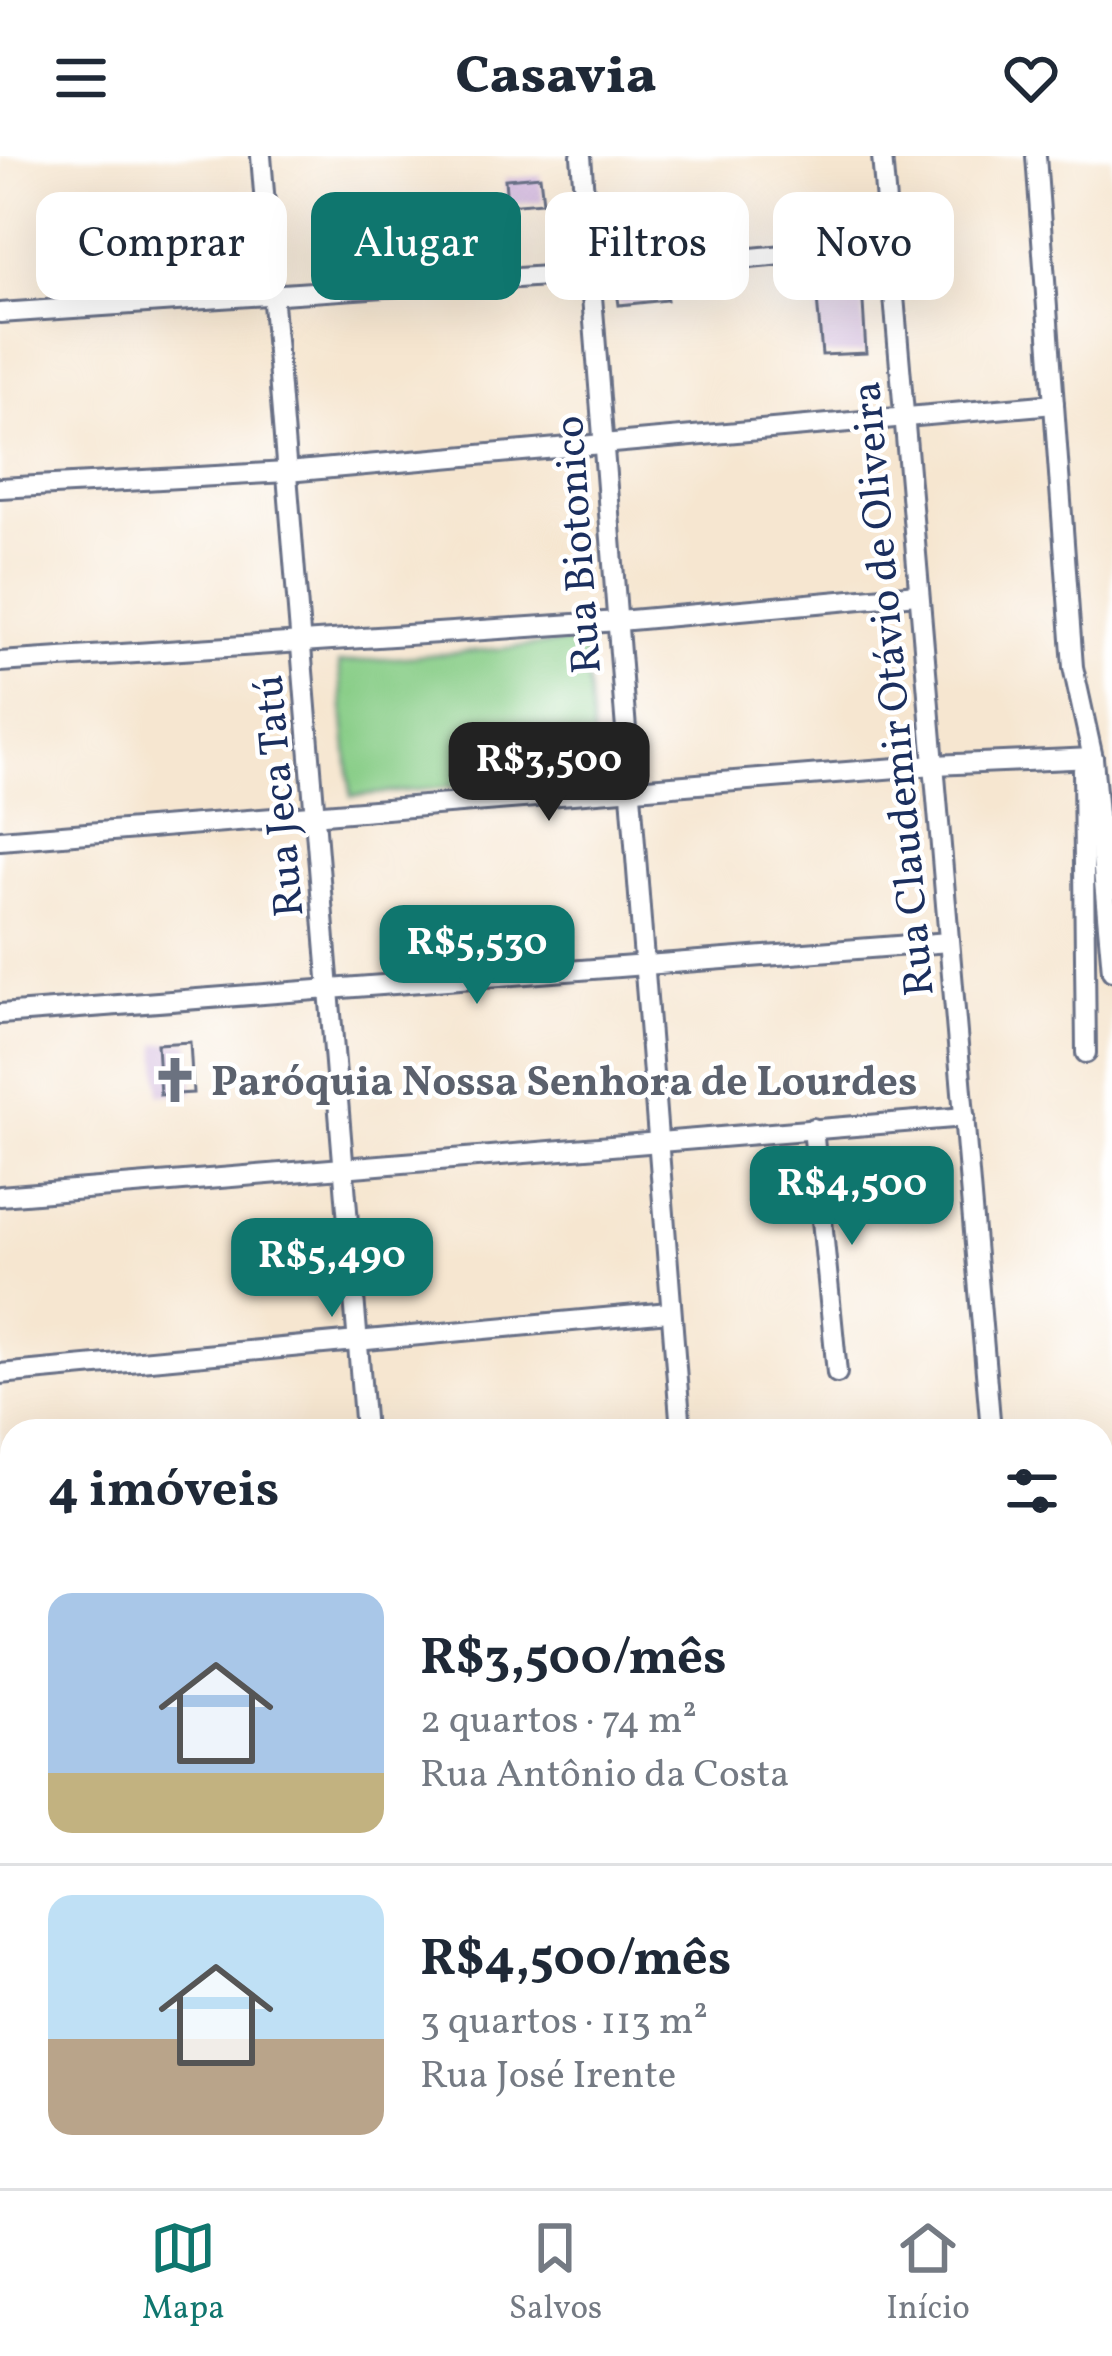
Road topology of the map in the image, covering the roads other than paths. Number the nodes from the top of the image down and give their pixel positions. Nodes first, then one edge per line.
1 (261, 156) edge
2 (581, 156) edge
3 (882, 156) edge
4 (1036, 156) edge
5 (264, 192) edge
6 (584, 192) edge
7 (885, 192) edge
8 (545, 276) edge
9 (287, 293) edge
10 (190, 300) edge
11 (273, 300) edge
12 (594, 300) edge
13 (894, 300) edge
14 (0, 314) edge
15 (1054, 404) junction
16 (903, 418) junction
17 (604, 443) junction
18 (287, 472) junction
19 (0, 488) edge
20 (916, 594) junction
21 (619, 621) junction
22 (301, 641) junction
23 (0, 662) edge
24 (1088, 759) junction
25 (934, 765) junction
26 (630, 790) junction
27 (315, 817) junction
28 (0, 840) edge
29 (950, 942) junction
30 (645, 966) junction
31 (1112, 971) edge
32 (328, 991) junction
33 (0, 1015) edge
34 (1086, 1053) dead end
35 (965, 1117) junction
36 (813, 1128) junction
37 (656, 1140) junction
38 (347, 1170) junction
39 (0, 1196) edge
40 (669, 1312) junction
41 (358, 1345) junction
42 (837, 1373) dead end
43 (0, 1374) edge
44 (364, 1419) edge
45 (680, 1419) edge
46 (990, 1419) edge

1 - 5 street, Rua Jeca Tatú
2 - 6 street, Rua Biotonico
3 - 7 street, Rua Claudemir Otávio de Oliveira
4 - 15 street
8 - 9 street
10 - 14 street
11 - 18 street, Rua Jeca Tatú
12 - 17 street, Rua Biotonico
13 - 16 street, Rua Claudemir Otávio de Oliveira
15 - 16 street
15 - 24 street
16 - 17 street
16 - 20 street, Rua Claudemir Otávio de Oliveira
17 - 18 street
17 - 21 street, Rua Biotonico
18 - 19 street
18 - 22 street, Rua Jeca Tatú
20 - 21 street
20 - 25 street, Rua Claudemir Otávio de Oliveira
21 - 22 street
21 - 26 street, Rua Biotonico
22 - 23 street
22 - 27 street, Rua Jeca Tatú
24 - 25 street
24 - 31 street
24 - 34 street
25 - 26 street
25 - 29 street, Rua Claudemir Otávio de Oliveira
26 - 27 street
26 - 30 street, Rua Biotonico
27 - 28 street
27 - 32 street, Rua Jeca Tatú
29 - 30 street
29 - 35 street, Rua Claudemir Otávio de Oliveira
30 - 32 street
30 - 37 street, Rua Biotonico
32 - 33 street
32 - 38 street, Rua Jeca Tatú
35 - 36 street
35 - 46 street, Rua Claudemir Otávio de Oliveira
36 - 37 street
36 - 42 street
37 - 38 street
37 - 40 street, Rua Biotonico
38 - 39 street
38 - 41 street, Rua Jeca Tatú
40 - 41 street
40 - 45 street, Rua Biotonico
41 - 43 street
41 - 44 street, Rua Jeca Tatú

